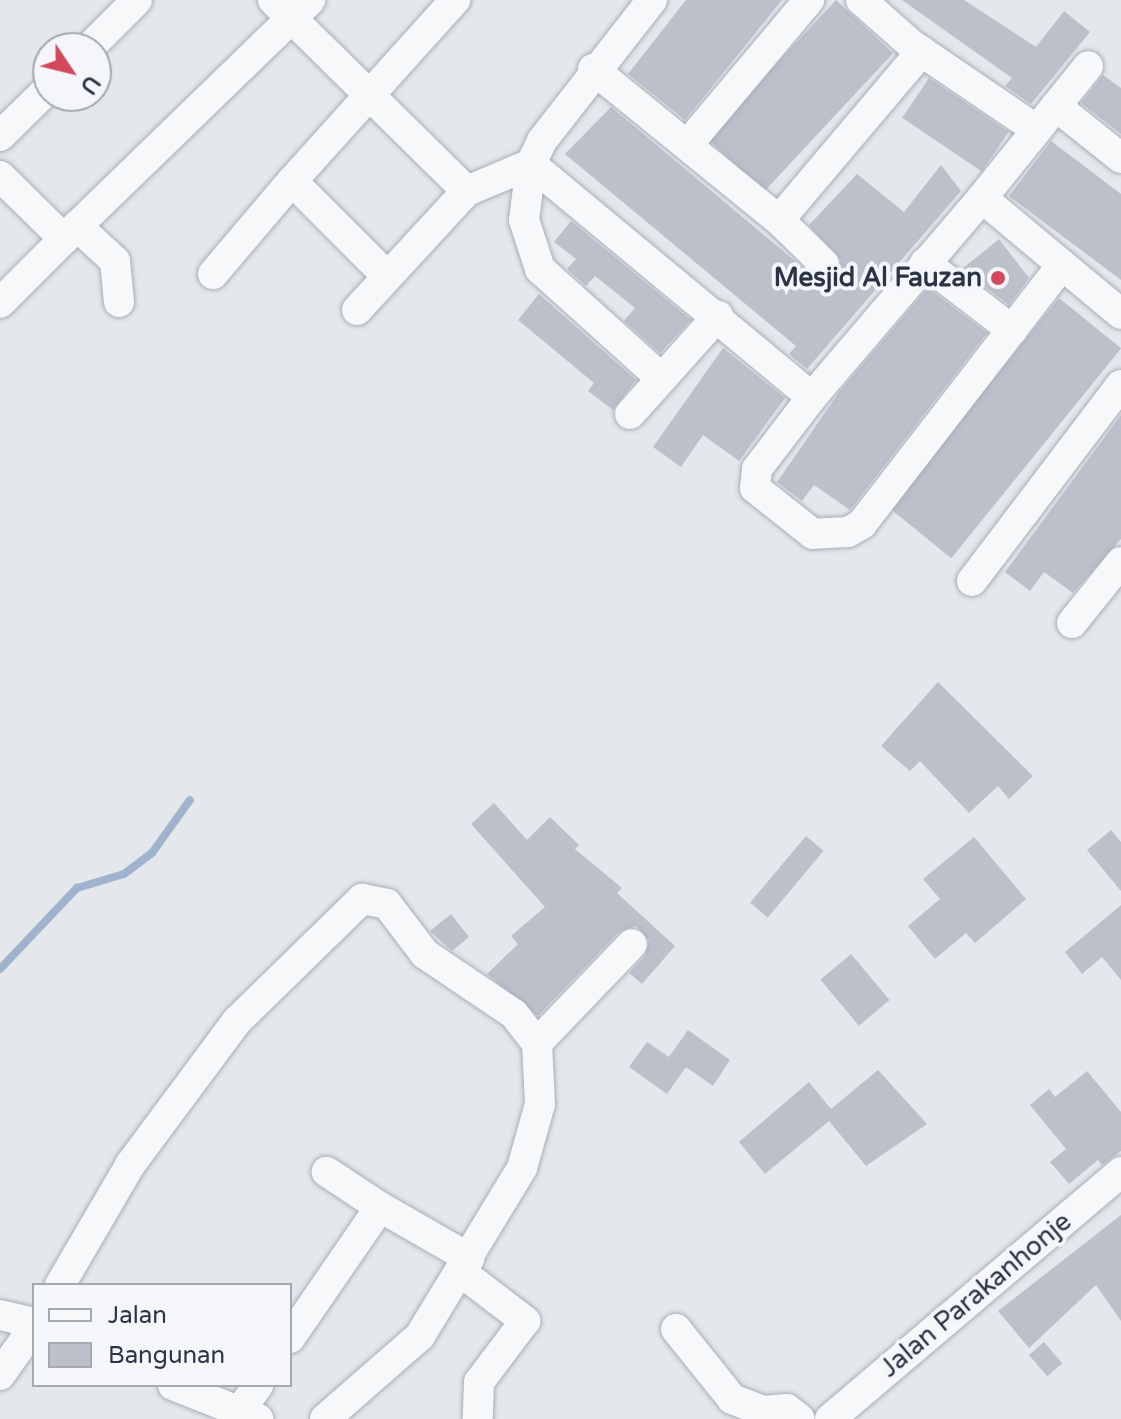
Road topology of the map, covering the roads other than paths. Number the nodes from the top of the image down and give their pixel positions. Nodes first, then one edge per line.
1 (137, 0) edge
2 (455, 0) edge
3 (652, 0) edge
4 (809, 0) edge
5 (861, 0) edge
6 (292, 6) edge
7 (105, 32) edge
8 (922, 51) junction
9 (1088, 66) dead end
10 (593, 69) junction
11 (369, 96) junction
12 (32, 105) edge
13 (1056, 106) junction
14 (1037, 130) junction
15 (0, 136) edge
16 (689, 143) junction
17 (1121, 158) edge
18 (531, 164) junction
19 (0, 176) edge
20 (292, 181) junction
21 (467, 191) junction
22 (982, 198) junction
23 (779, 220) junction
24 (71, 233) junction
25 (925, 263) junction
26 (824, 264) dead end
27 (1062, 265) junction
28 (213, 274) dead end
29 (386, 275) junction
30 (119, 302) dead end
31 (0, 303) edge
32 (357, 310) dead end
33 (1121, 314) edge
34 (718, 316) junction
35 (1012, 330) junction
36 (662, 379) junction
37 (1121, 385) edge
38 (812, 397) junction
39 (630, 414) dead end
40 (1121, 562) edge
41 (972, 581) dead end
42 (1072, 623) dead end
43 (632, 944) dead end
44 (537, 1043) junction
45 (327, 1172) dead end
46 (1121, 1172) edge
47 (380, 1207) junction
48 (465, 1265) junction
49 (61, 1283) edge
50 (0, 1315) edge
51 (32, 1324) edge
52 (32, 1328) edge
53 (676, 1329) dead end
54 (292, 1335) edge
55 (0, 1375) edge
56 (178, 1387) edge
57 (257, 1387) edge
58 (249, 1415) edge
59 (325, 1419) edge
60 (478, 1419) edge
61 (800, 1419) edge
62 (830, 1419) edge

1 - 7 street
2 - 11 street
3 - 10 street
4 - 16 street
5 - 8 street
6 - 11 street
6 - 24 street
8 - 14 street
8 - 23 street
9 - 13 street
10 - 16 street
10 - 18 street
11 - 20 street
11 - 21 street
12 - 15 street
13 - 14 street
13 - 17 street
14 - 22 street
16 - 23 street
18 - 21 street
18 - 34 street
18 - 36 street
19 - 24 street
20 - 28 street
20 - 29 street
21 - 29 street
22 - 25 street
22 - 27 street
23 - 26 street
24 - 30 street
24 - 31 street
25 - 35 street
25 - 38 street
27 - 33 street
27 - 35 street
29 - 32 street
34 - 36 street
34 - 38 street
35 - 38 street
36 - 39 street
37 - 41 street
40 - 42 street
43 - 44 street
44 - 48 street
44 - 49 street
45 - 47 street
46 - 62 street, Jalan Parakanhonje
47 - 48 street
47 - 54 street
48 - 59 street
48 - 60 street
50 - 51 street
52 - 55 street
53 - 61 street
56 - 58 street
57 - 58 street

